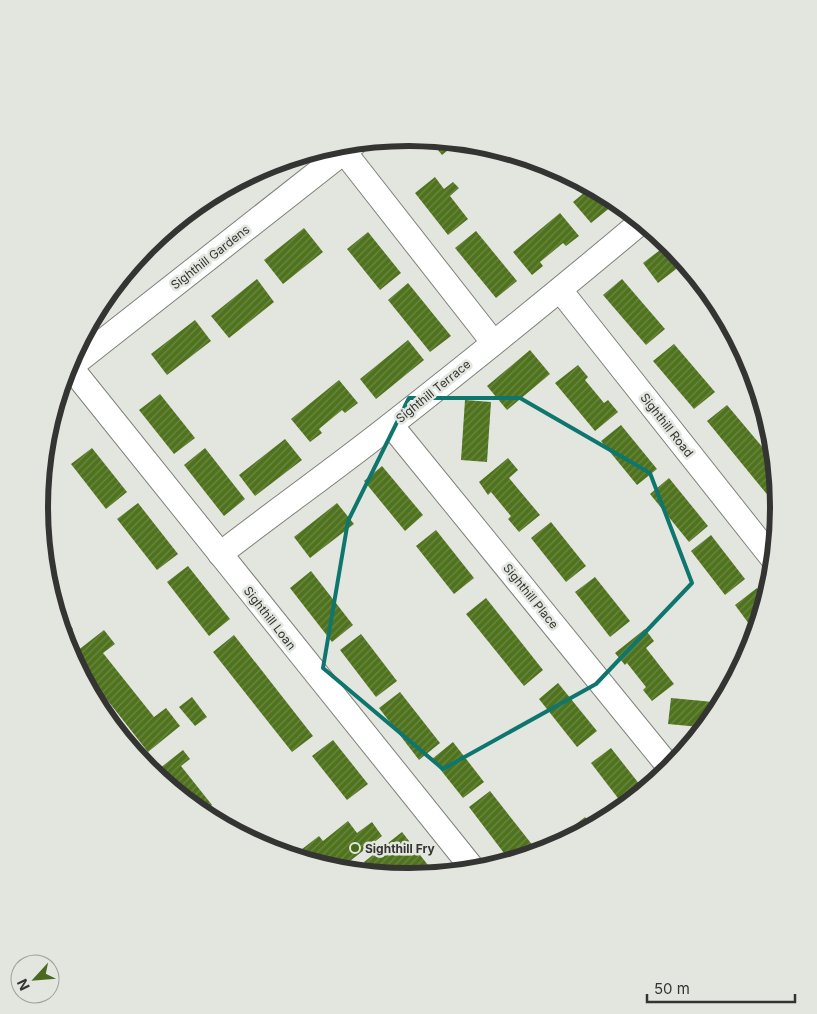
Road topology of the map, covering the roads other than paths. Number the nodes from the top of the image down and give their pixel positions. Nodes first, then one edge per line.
1 (350, 151) edge
2 (337, 153) edge
3 (636, 227) edge
4 (560, 290) junction
5 (493, 342) junction
6 (80, 357) edge
7 (73, 374) edge
8 (391, 425) junction
9 (766, 551) edge
10 (220, 554) junction
11 (665, 761) edge
12 (468, 863) edge

1 - 5 street
2 - 6 street, Sighthill Gardens
3 - 4 street, Sighthill Terrace
4 - 5 street, Sighthill Terrace
4 - 9 street, Sighthill Road
5 - 8 street, Sighthill Terrace
7 - 10 street, Sighthill Loan
8 - 10 street, Sighthill Terrace
8 - 11 street, Sighthill Place
10 - 12 street, Sighthill Loan

